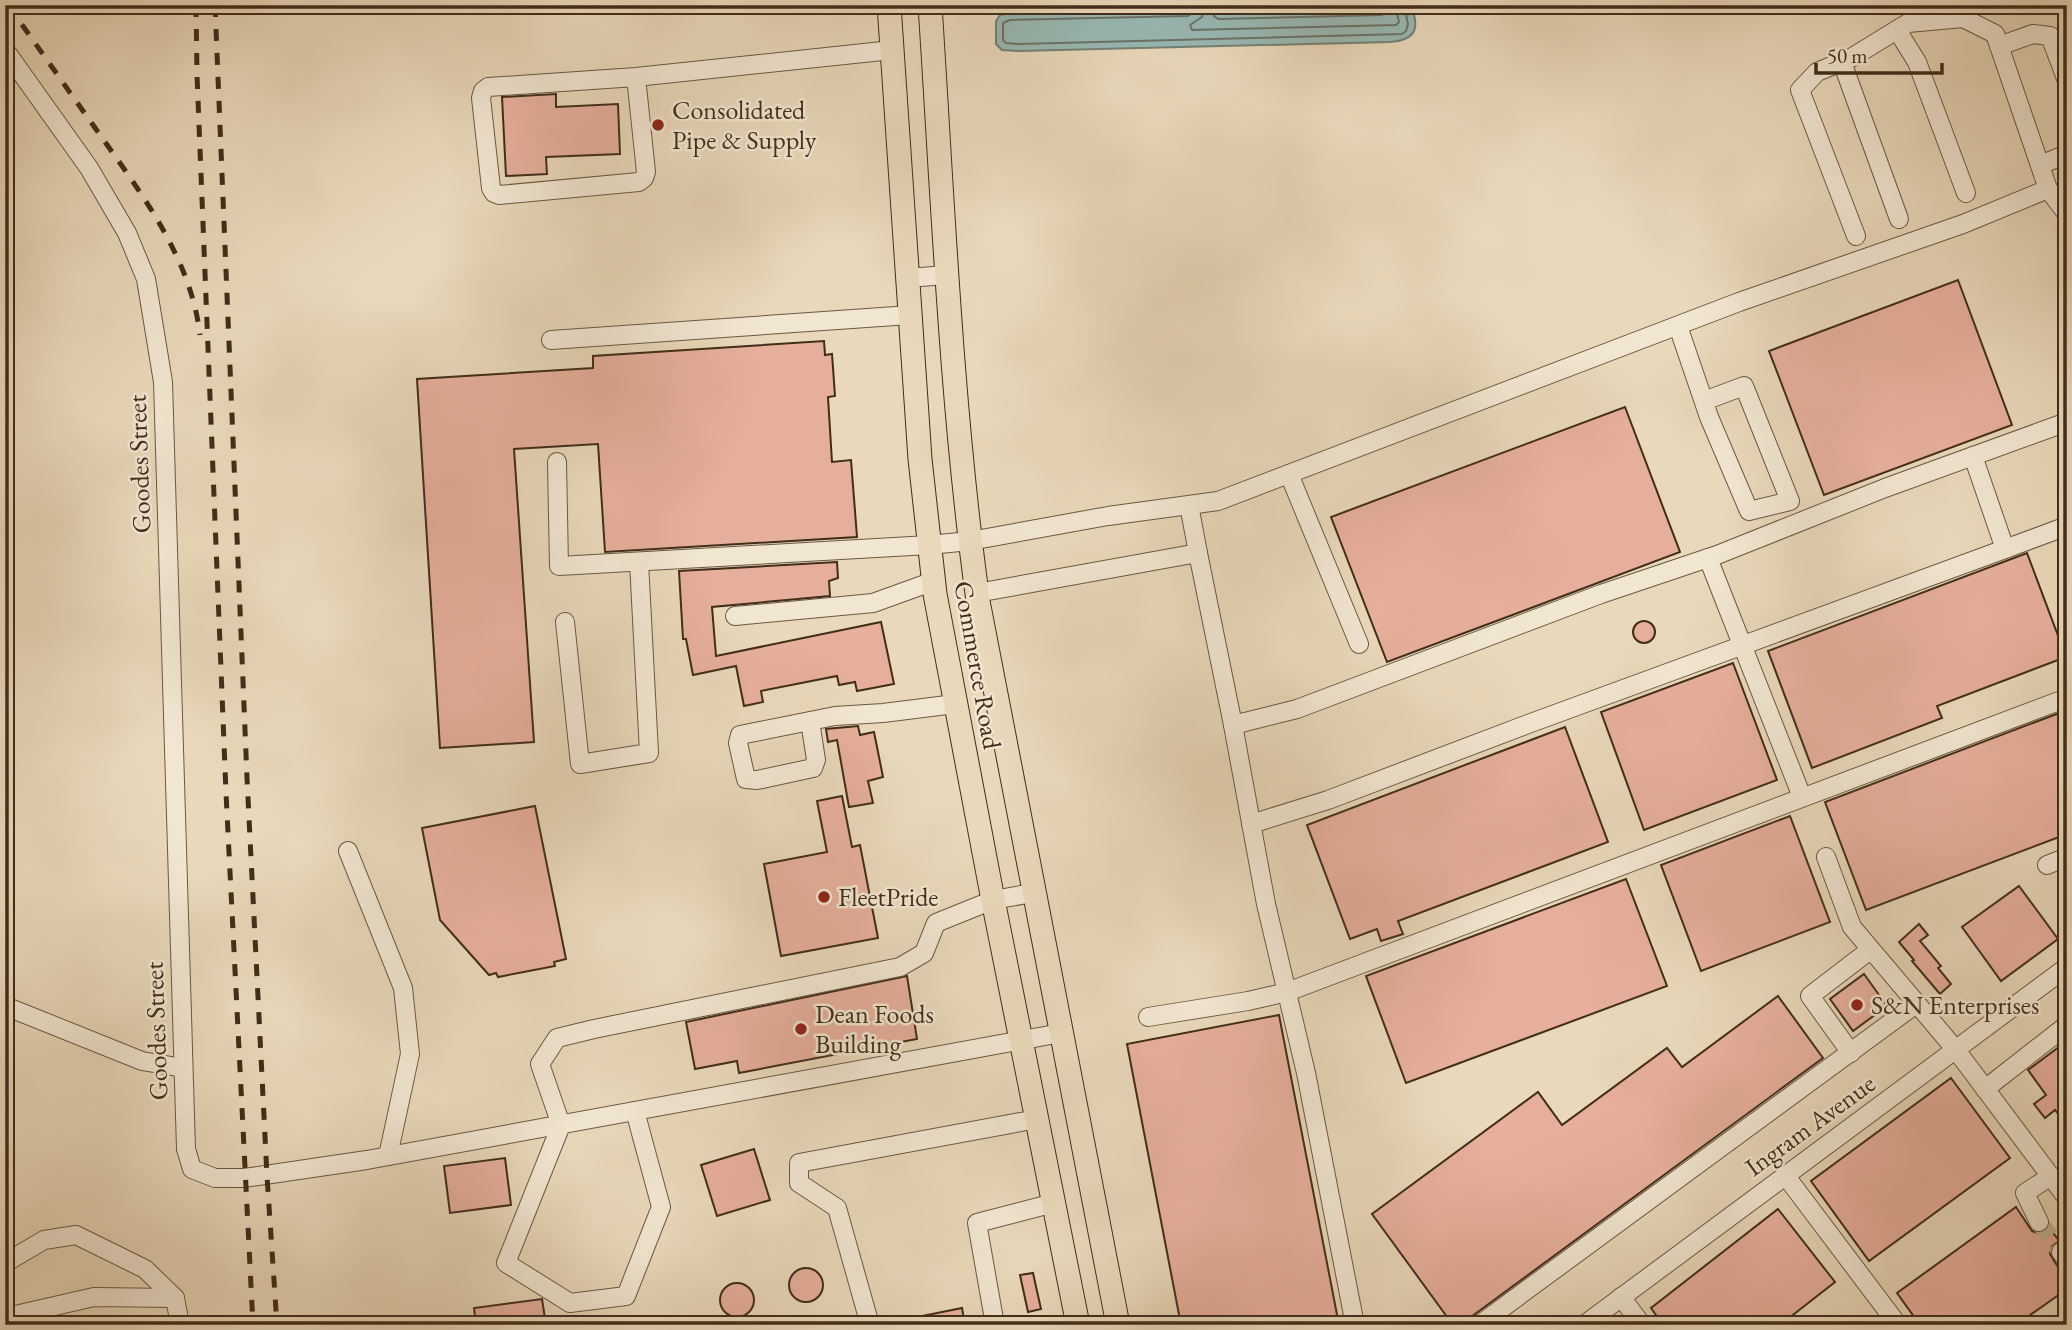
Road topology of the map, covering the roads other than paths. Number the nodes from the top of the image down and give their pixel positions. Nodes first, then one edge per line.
1 (889, 5) edge
2 (930, 5) edge
3 (1898, 30) junction
4 (1999, 46) junction
5 (5, 50) edge
6 (892, 50) junction
7 (1842, 62) junction
8 (636, 77) junction
9 (2067, 81) edge
10 (2067, 154) edge
11 (2040, 165) junction
12 (2048, 189) junction
13 (1966, 193) dead end
14 (2067, 214) edge
15 (1899, 219) dead end
16 (1856, 236) dead end
17 (947, 275) junction
18 (908, 278) junction
19 (910, 315) junction
20 (1678, 326) junction
21 (551, 340) dead end
22 (1704, 401) junction
23 (2067, 422) edge
24 (1973, 456) junction
25 (556, 462) dead end
26 (1289, 474) junction
27 (1189, 505) junction
28 (2067, 526) edge
29 (970, 541) junction
30 (929, 545) junction
31 (2005, 549) junction
32 (1198, 553) junction
33 (1708, 558) junction
34 (639, 562) junction
35 (934, 581) junction
36 (977, 593) junction
37 (735, 616) dead end
38 (565, 622) dead end
39 (1359, 644) dead end
40 (1741, 646) junction
41 (2067, 698) edge
42 (956, 704) junction
43 (810, 721) junction
44 (1233, 725) junction
45 (1802, 797) junction
46 (1251, 824) junction
47 (348, 850) dead end
48 (1826, 857) dead end
49 (2067, 857) edge
50 (2047, 864) dead end
51 (1033, 893) junction
52 (993, 900) junction
53 (1870, 950) junction
54 (2067, 968) edge
55 (1287, 992) junction
56 (1916, 1004) junction
57 (5, 1006) edge
58 (1148, 1017) dead end
59 (2067, 1025) edge
60 (1061, 1033) junction
61 (1021, 1041) junction
62 (1956, 1051) junction
63 (1851, 1053) junction
64 (183, 1068) junction
65 (1985, 1089) junction
66 (635, 1111) junction
67 (1037, 1119) junction
68 (561, 1125) junction
69 (388, 1156) junction
70 (1785, 1175) junction
71 (2051, 1176) junction
72 (2067, 1198) edge
73 (1054, 1203) junction
74 (2039, 1222) tunnel mouth
75 (5, 1263) edge
76 (1621, 1297) junction
77 (174, 1298) junction
78 (5, 1321) edge
79 (180, 1325) edge
80 (870, 1325) edge
81 (995, 1325) edge
82 (1078, 1325) edge
83 (1118, 1325) edge
84 (1355, 1325) edge
85 (1479, 1325) edge
86 (1584, 1325) edge
87 (1642, 1325) edge
88 (1898, 1325) edge

1 - 6 main road, Commerce Road
2 - 17 main road, Commerce Road
3 - 4 street
3 - 7 street
3 - 13 street
4 - 9 street
4 - 11 street
5 - 64 street, Goodes Street
6 - 8 street
6 - 18 main road, Commerce Road
7 - 15 street
7 - 16 street
8 - 8 street
10 - 11 street
11 - 12 street
12 - 14 street
12 - 20 street
17 - 18 street
17 - 29 main road, Commerce Road
18 - 19 main road, Commerce Road
19 - 21 street
19 - 30 main road, Commerce Road
20 - 22 street
20 - 26 street
22 - 22 street
23 - 24 street
24 - 31 street
24 - 33 street
25 - 34 street
26 - 27 street
26 - 39 street
27 - 29 street
27 - 32 street
28 - 31 street
29 - 30 street
29 - 36 main road, Commerce Road
30 - 34 street
30 - 35 main road, Commerce Road
31 - 40 street
32 - 36 street
32 - 44 street
33 - 40 street
33 - 44 street
34 - 38 street
35 - 37 street
35 - 42 main road, Commerce Road
36 - 51 main road, Commerce Road
40 - 45 street
40 - 46 street
41 - 45 street
42 - 43 street
42 - 52 main road, Commerce Road
43 - 43 street
44 - 46 street
45 - 55 street
46 - 55 street
47 - 69 street
48 - 53 street
49 - 50 street
51 - 52 street
51 - 60 main road, Commerce Road
52 - 61 main road, Commerce Road
52 - 68 street
53 - 56 street
53 - 63 street
54 - 62 street, Ingram Avenue
55 - 58 street
55 - 84 street
56 - 62 street
56 - 63 street
57 - 64 street
59 - 65 street
60 - 61 street, Goodes Street
60 - 83 main road, Commerce Road
61 - 66 street, Goodes Street
61 - 67 main road, Commerce Road
62 - 65 street
62 - 70 street, Ingram Avenue
63 - 85 street
64 - 69 street, Goodes Street
65 - 71 street
66 - 68 street, Goodes Street
66 - 68 street
67 - 73 main road, Commerce Road
67 - 80 street
68 - 69 street, Goodes Street
70 - 76 street, Ingram Avenue
70 - 88 street
71 - 72 street
71 - 74 street
73 - 81 street
73 - 82 main road, Commerce Road
75 - 77 street
76 - 86 street, Ingram Avenue
76 - 87 street
77 - 78 street
77 - 79 street

